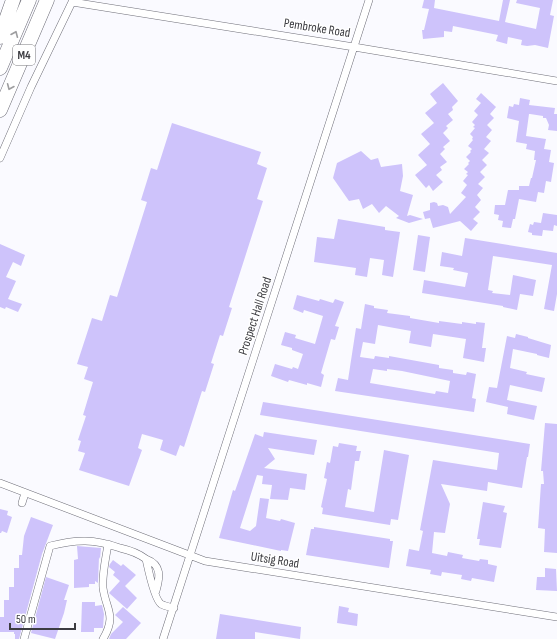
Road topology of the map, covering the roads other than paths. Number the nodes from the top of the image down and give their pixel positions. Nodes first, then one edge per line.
1 (13, 0) edge
2 (29, 0) edge
3 (47, 0) edge
4 (369, 0) edge
5 (73, 1) edge
6 (0, 37) edge
7 (354, 47) junction
8 (0, 68) edge
9 (557, 81) edge
10 (0, 110) edge
11 (0, 158) edge
12 (0, 483) edge
13 (25, 493) junction
14 (22, 503) dead end
15 (108, 544) junction
16 (190, 556) junction
17 (174, 608) junction
18 (557, 617) edge
19 (24, 639) edge
20 (103, 639) edge
21 (163, 639) edge

1 - 6 highway
8 -> 2 highway, M4
3 -> 10 highway, M4
4 - 7 street, Prospect Hall Road
5 - 7 street, Pembroke Road
5 - 11 street
7 - 9 street, Pembroke Road
7 - 16 street, Prospect Hall Road
12 - 13 street, Uitsig Road
13 - 14 street
13 - 16 street, Uitsig Road
15 - 17 street
15 - 19 street
15 - 20 street
16 - 17 street, Prospect Hall Road
16 - 18 street, Uitsig Road
17 - 21 street, Prospect Hall Road

